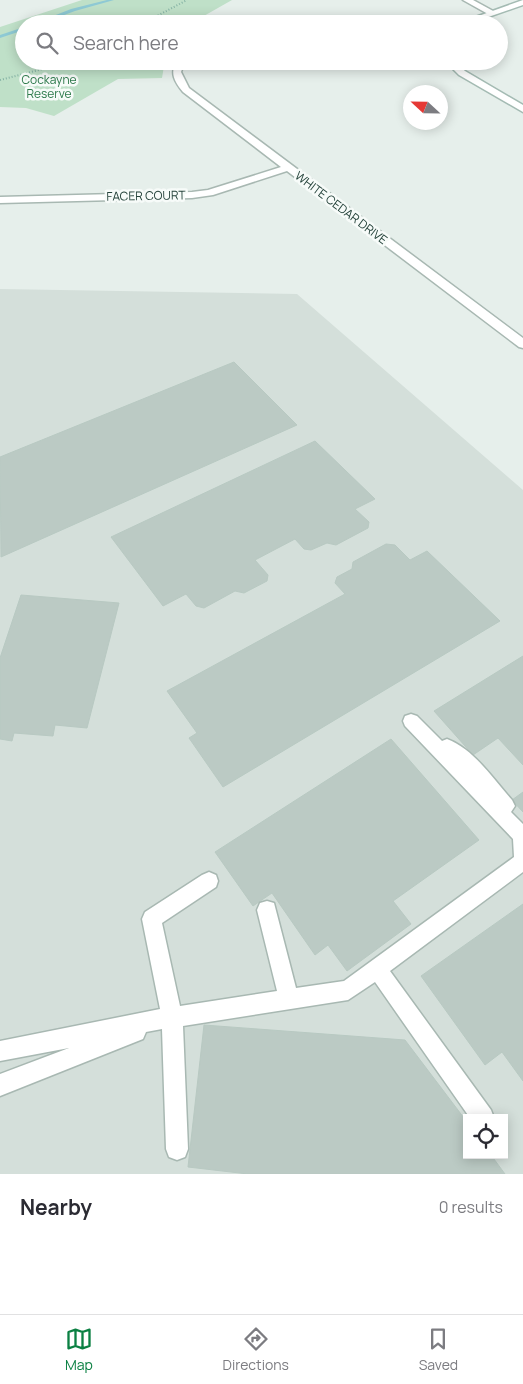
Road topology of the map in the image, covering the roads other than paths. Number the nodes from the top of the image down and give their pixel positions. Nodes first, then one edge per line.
1 (467, 0) edge
2 (523, 2) edge
3 (491, 12) junction
4 (483, 15) edge
5 (177, 70) edge
6 (459, 70) edge
7 (523, 109) edge
8 (287, 168) junction
9 (0, 200) edge
10 (523, 344) edge
11 (523, 826) edge
12 (523, 873) edge
13 (209, 881) dead end
14 (266, 910) dead end
15 (382, 976) junction
16 (289, 1000) junction
17 (172, 1018) junction
18 (0, 1051) edge
19 (0, 1085) edge
20 (480, 1114) edge
21 (177, 1149) dead end

1 - 3 street
2 - 3 street
3 - 4 street
5 - 8 street, WHITE CEDAR DRIVE
6 - 7 street
8 - 9 street, FACER COURT
8 - 10 street, WHITE CEDAR DRIVE
11 - 16 street
12 - 15 street
13 - 17 street
14 - 16 street
15 - 17 street
15 - 20 street
16 - 17 street
17 - 18 street
17 - 19 street
17 - 21 street

